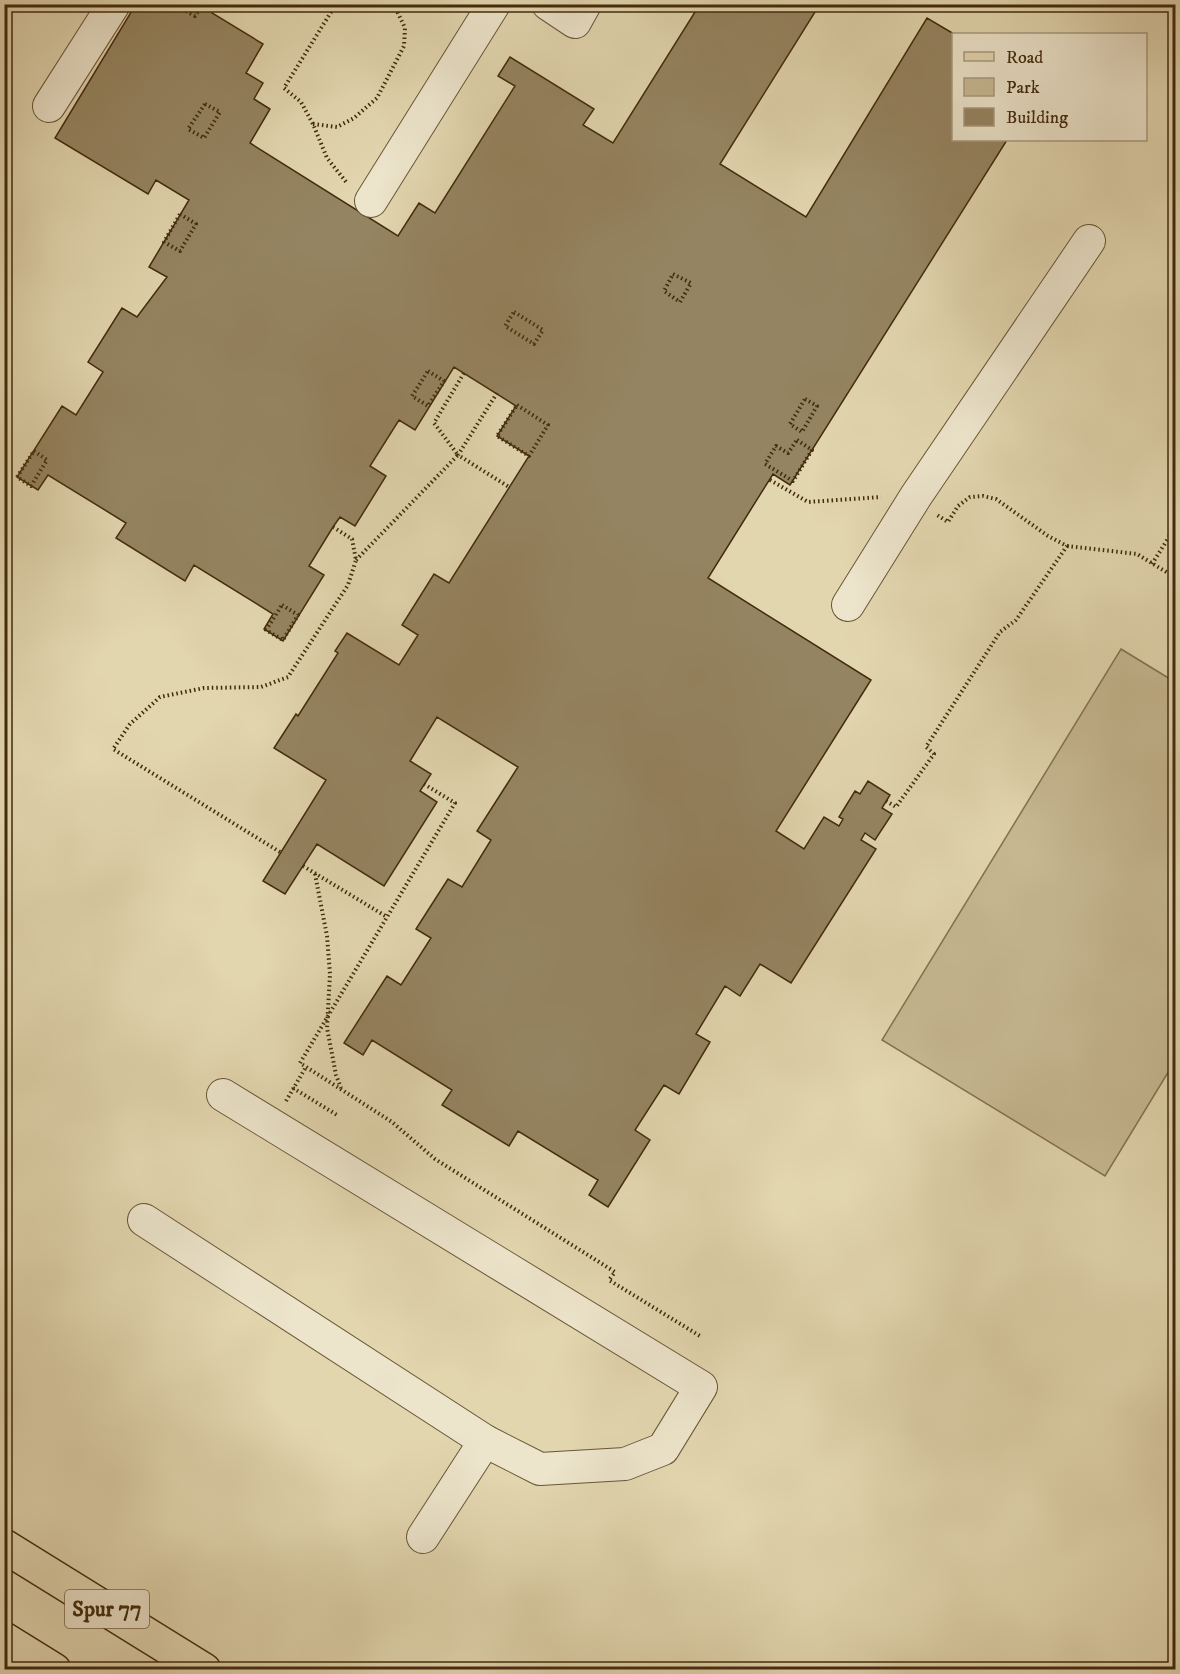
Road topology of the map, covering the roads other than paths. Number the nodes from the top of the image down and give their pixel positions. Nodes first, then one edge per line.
1 (114, 4) edge
2 (494, 4) edge
3 (548, 4) edge
4 (585, 4) edge
5 (50, 106) dead end
6 (371, 201) road end
7 (1089, 241) dead end
8 (848, 605) dead end
9 (223, 1095) dead end
10 (144, 1220) dead end
11 (485, 1441) junction
12 (423, 1537) dead end
13 (4, 1546) edge
14 (4, 1639) edge
15 (54, 1670) edge
16 (204, 1670) edge

1 - 5 lane
2 - 6 lane
3 - 4 lane
7 - 8 lane
9 - 11 lane
10 - 11 lane
11 - 12 lane
13 - 16 main road, Spur 77
14 - 15 main road

